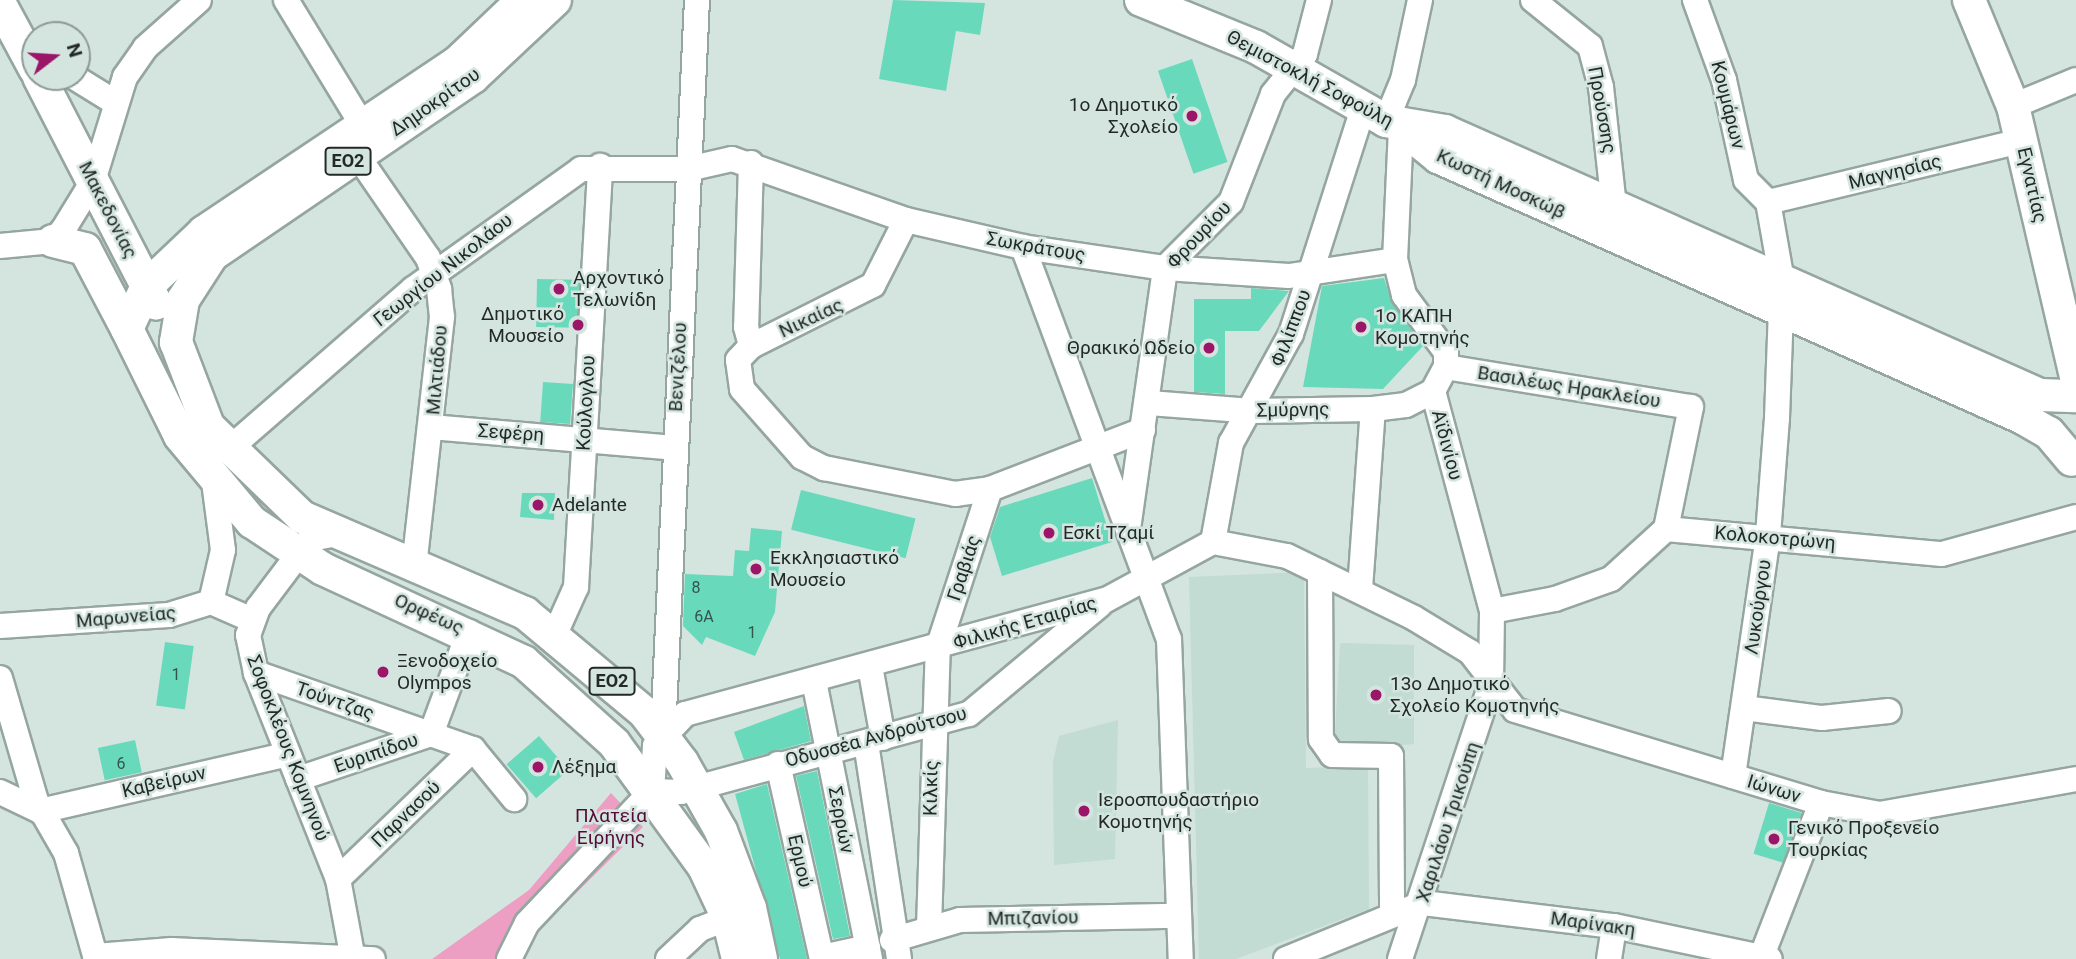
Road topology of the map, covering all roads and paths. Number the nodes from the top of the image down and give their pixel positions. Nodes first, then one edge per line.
1 (199, 0) edge
2 (286, 0) edge
3 (523, 0) edge
4 (555, 0) edge
5 (697, 0) edge
6 (1142, 0) edge
7 (1319, 0) edge
8 (1420, 0) edge
9 (1533, 0) edge
10 (1695, 0) edge
11 (1969, 0) edge
12 (0, 4) edge
13 (21, 39) edge
14 (1296, 67) junction
15 (2076, 80) edge
16 (91, 88) edge
17 (46, 91) edge
18 (116, 103) junction
19 (2013, 106) junction
20 (1383, 119) junction
21 (361, 123) junction
22 (2021, 141) junction
23 (357, 155) junction
24 (751, 163) junction
25 (600, 166) junction
26 (688, 169) junction
27 (93, 181) junction
28 (1768, 202) junction
29 (1614, 206) junction
30 (906, 220) junction
31 (53, 241) junction
32 (0, 246) edge
33 (1023, 247) junction
34 (1395, 260) junction
35 (1165, 268) junction
36 (435, 273) junction
37 (1311, 275) junction
38 (147, 286) junction
39 (1781, 296) junction
40 (127, 329) junction
41 (176, 342) junction
42 (751, 346) junction
43 (1447, 367) junction
44 (2076, 376) edge
45 (1433, 391) junction
46 (2076, 396) edge
47 (1149, 403) junction
48 (2076, 403) edge
49 (1373, 409) junction
50 (1252, 411) junction
51 (431, 427) junction
52 (1143, 430) junction
53 (584, 439) junction
54 (1092, 446) junction
55 (674, 448) junction
56 (229, 449) junction
57 (2074, 464) edge
58 (214, 482) junction
59 (990, 489) junction
60 (2076, 517) edge
61 (1666, 529) junction
62 (1128, 530) junction
63 (332, 535) junction
64 (1768, 535) junction
65 (1213, 542) junction
66 (296, 555) junction
67 (414, 566) junction
68 (1320, 572) junction
69 (1146, 577) junction
70 (1360, 589) junction
71 (1106, 600) junction
72 (211, 602) junction
73 (1492, 611) junction
74 (252, 620) junction
75 (0, 626) edge
76 (469, 632) junction
77 (555, 634) junction
78 (938, 648) junction
79 (870, 666) junction
80 (256, 673) junction
81 (0, 678) edge
82 (814, 681) junction
83 (1491, 684) junction
84 (1744, 708) junction
85 (1889, 711) dead end
86 (932, 725) junction
87 (431, 734) junction
88 (663, 734) junction
89 (874, 741) junction
90 (474, 749) junction
91 (828, 752) junction
92 (288, 754) junction
93 (778, 764) junction
94 (1733, 776) junction
95 (298, 779) junction
96 (2070, 786) edge
97 (698, 788) junction
98 (652, 791) junction
99 (0, 792) edge
100 (513, 799) dead end
101 (1821, 803) junction
102 (40, 811) junction
103 (338, 879) junction
104 (1423, 902) junction
105 (1392, 915) junction
106 (1177, 916) junction
107 (728, 918) junction
108 (1614, 926) junction
109 (929, 928) junction
110 (896, 950) edge
111 (869, 953) edge
112 (1734, 954) edge
113 (362, 956) edge
114 (95, 958) edge
115 (822, 958) edge
116 (1765, 958) edge
117 (509, 959) edge
118 (668, 959) edge
119 (738, 959) edge
120 (761, 959) edge
121 (1181, 959) edge
122 (1286, 959) edge
123 (1400, 959) edge
124 (1609, 959) edge

1 - 18 street
2 - 21 street
3 - 21 main road, Δημοκρίτου / ΕΟ2
4 - 23 main road, Δημοκρίτου / ΕΟ2
5 - 26 street, Βενιζέλου
6 - 14 main road, Θεμιστοκλή Σοφούλη
7 - 14 street, Φρουρίου
8 - 20 street, Φιλίππου
9 - 29 street, Προύσσης
10 - 28 street, Κουμάρων
11 - 19 main road, Εγνατίας
12 - 13 main road
14 - 20 main road, Θεμιστοκλή Σοφούλη
14 - 35 street, Φρουρίου
15 - 19 street
16 - 18 street
17 - 27 main road, Μακεδονίας
18 - 27 street
19 - 22 main road, Εγνατίας
20 - 29 main road, Κωστή Μοσκώβ
20 - 34 street
20 - 37 street, Φιλίππου
20 - 39 main road, Κωστή Μοσκώβ
21 - 38 main road, Δημοκρίτου / ΕΟ2
22 - 28 street, Μαγνησίας
22 - 44 main road, Εγνατίας
23 - 36 street, Μιλτιάδου
23 - 41 main road, Δημοκρίτου / ΕΟ2
24 - 26 street, Σωκράτους
24 - 30 street, Σωκράτους
24 - 42 street
25 - 26 street, Γεωργίου Νικολάου
25 - 36 street, Γεωργίου Νικολάου
25 - 53 street, Κούλογλου
26 - 55 street, Βενιζέλου
27 - 31 street
27 - 38 main road, Μακεδονίας
28 - 39 street, Λυκούργου
29 - 39 main road, Κωστή Μοσκώβ
30 - 33 street, Σωκράτους
30 - 42 street, Νικαίας
31 - 32 street
31 - 40 main road, Ορφέως
33 - 35 street, Σωκράτους
33 - 54 street
34 - 37 street, Σωκράτους
34 - 43 street
35 - 37 street, Σωκράτους
35 - 47 street, Φρουρίου
36 - 51 street, Μιλτιάδου
36 - 56 street, Γεωργίου Νικολάου
37 - 50 street, Φιλίππου
38 - 40 main road, ΕΟ2
38 - 41 main road, Μακεδονίας
39 - 46 main road, Κωστή Μοσκώβ
39 - 57 main road, Κωστή Μοσκώβ
39 - 64 street, Λυκούργου
40 - 58 main road, Ορφέως / ΕΟ2
41 - 56 main road, Ορφέως / ΕΟ2
42 - 59 street
43 - 45 street, Αϊδινίου
43 - 61 street, Βασιλέως Ηρακλείου
45 - 49 street, Σμύρνης
45 - 73 street, Αϊδινίου
47 - 50 street, Σμύρνης
47 - 52 street, Φρουρίου
48 - 57 main road
49 - 50 street, Σμύρνης
49 - 70 street
50 - 65 street, Φιλίππου
51 - 53 street, Σεφέρη
51 - 67 street, Μιλτιάδου
52 - 54 street
52 - 62 street, Φρουρίου
53 - 55 street, Σεφέρη
53 - 77 street, Κούλογλου
54 - 59 street
54 - 62 street
55 - 88 street, Βενιζέλου
56 - 63 main road, Ορφέως / ΕΟ2
58 - 66 main road, Ορφέως / ΕΟ2
58 - 72 street
59 - 78 street, Γραβιάς
60 - 64 street, Κολοκοτρώνη
61 - 64 street, Κολοκοτρώνη
61 - 73 street
62 - 69 street
63 - 66 street
63 - 67 main road, Ορφέως / ΕΟ2
64 - 84 street, Λυκούργου
65 - 68 street
65 - 69 street, Φιλικής Εταιρίας
66 - 74 street
66 - 76 main road, Ορφέως / ΕΟ2
67 - 77 main road, Ορφέως / ΕΟ2
68 - 70 street
68 - 105 street
69 - 71 street, Φιλικής Εταιρίας
69 - 106 street
70 - 83 street
71 - 78 street, Φιλικής Εταιρίας
71 - 86 street, Οδυσσέα Ανδρούτσου
72 - 74 street
72 - 75 street, Μαρωνείας
73 - 83 street, Αϊδινίου
74 - 80 street, Σοφοκλέους Κομνηνού
76 - 87 street, Ευριπίδου
76 - 98 main road, Ορφέως / ΕΟ2
77 - 88 main road, Ορφέως / ΕΟ2
78 - 79 street, Φιλικής Εταιρίας
78 - 86 street, Κιλκίς
79 - 82 street, Φιλικής Εταιρίας
79 - 89 street
80 - 87 street, Τούντζας
80 - 92 street, Σοφοκλέους Κομνηνού
81 - 102 street
82 - 88 street, Φιλικής Εταιρίας
82 - 91 street, Σερρών
83 - 94 street, Ιώνων
83 - 104 street, Χαριλάου Τρικούπη
84 - 85 street
84 - 94 street, Λυκούργου
86 - 89 street, Οδυσσέα Ανδρούτσου
86 - 109 street, Κιλκίς
87 - 90 street, Τούντζας
87 - 95 street, Ευριπίδου
88 - 97 main road, Ορφέως / ΕΟ2
88 - 98 street
89 - 91 street, Οδυσσέα Ανδρούτσου
89 - 110 street
90 - 100 street
90 - 103 street, Παρνασού
91 - 93 street, Οδυσσέα Ανδρούτσου
91 - 111 street, Σερρών
92 - 95 street, Σοφοκλέους Κομνηνού
92 - 102 street, Καβείρων
93 - 97 street, Οδυσσέα Ανδρούτσου
93 - 115 street, Ερμού
94 - 101 street, Ιώνων
95 - 103 street, Σοφοκλέους Κομνηνού
96 - 101 street, Ιώνων
97 - 98 street, Οδυσσέα Ανδρούτσου
97 - 120 main road, Ορφέως / ΕΟ2
98 - 107 main road, Ορφέως / ΕΟ2
98 - 117 street
99 - 102 street
101 - 116 street
102 - 114 street
103 - 113 street, Σοφοκλέους Κομνηνού
104 - 105 street
104 - 108 street, Μαρίνακη
104 - 123 street, Χαριλάου Τρικούπη
105 - 122 street
106 - 109 street, Μπιζανίου
106 - 121 street
107 - 118 street
107 - 119 main road, Ορφέως / ΕΟ2
108 - 112 street, Μαρίνακη
108 - 124 street
109 - 110 street, Μπιζανίου
111 - 115 street
112 - 116 street, Μαρίνακη
113 - 114 street

